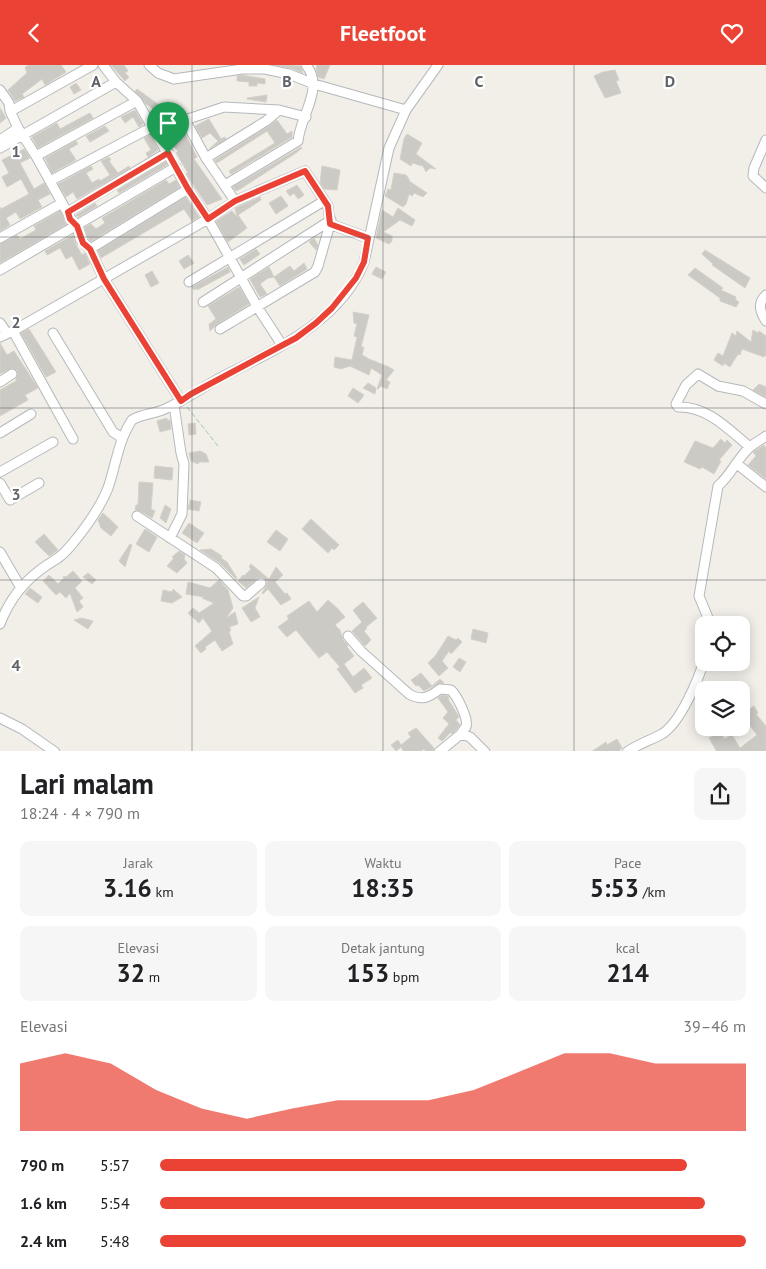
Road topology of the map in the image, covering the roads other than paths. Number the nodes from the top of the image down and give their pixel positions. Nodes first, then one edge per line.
1 (93, 65) edge
2 (103, 65) edge
3 (149, 65) edge
4 (306, 65) edge
5 (438, 65) edge
6 (116, 82) junction
7 (314, 84) junction
8 (0, 90) edge
9 (137, 101) junction
10 (279, 110) junction
11 (406, 110) junction
12 (11, 111) junction
13 (306, 117) junction
14 (185, 121) junction
15 (151, 124) junction
16 (21, 132) junction
17 (0, 140) edge
18 (766, 140) edge
19 (0, 148) edge
20 (168, 153) junction
21 (36, 156) junction
22 (206, 157) junction
23 (176, 167) junction
24 (50, 181) junction
25 (225, 185) junction
26 (766, 188) edge
27 (188, 189) junction
28 (235, 201) junction
29 (324, 201) junction
30 (62, 203) junction
31 (68, 212) junction
32 (208, 219) junction
33 (331, 222) junction
34 (77, 226) junction
35 (0, 238) edge
36 (368, 238) junction
37 (90, 249) junction
38 (230, 257) junction
39 (0, 270) edge
40 (241, 277) junction
41 (104, 279) junction
42 (189, 282) dead end
43 (766, 295) edge
44 (203, 303) dead end
45 (258, 308) junction
46 (766, 321) edge
47 (0, 323) edge
48 (220, 329) dead end
49 (53, 333) dead end
50 (7, 334) edge
51 (282, 345) junction
52 (12, 374) dead end
53 (0, 382) edge
54 (178, 403) junction
55 (766, 404) edge
56 (31, 414) dead end
57 (0, 433) edge
58 (766, 435) edge
59 (122, 438) junction
60 (73, 439) dead end
61 (53, 442) dead end
62 (750, 447) junction
63 (737, 464) junction
64 (0, 473) edge
65 (0, 483) edge
66 (39, 483) dead end
67 (766, 487) edge
68 (138, 516) dead end
69 (170, 538) junction
70 (0, 552) edge
71 (261, 583) dead end
72 (21, 588) junction
73 (707, 616) edge
74 (0, 624) edge
75 (348, 636) dead end
76 (701, 671) edge
77 (0, 718) edge
78 (461, 734) junction
79 (55, 751) edge
80 (439, 751) edge
81 (485, 751) edge
82 (627, 751) edge

1 - 12 street
2 - 6 street
3 - 7 street
4 - 7 street
5 - 11 street
6 - 9 street
6 - 16 street
7 - 11 street
7 - 13 street
8 - 12 street
9 - 15 street
9 - 21 street
10 - 13 street
10 - 14 street
10 - 22 street
11 - 36 street
12 - 16 street
13 - 25 street
14 - 15 street
14 - 22 street
15 - 20 street
15 - 24 street
16 - 17 street
16 - 19 street
16 - 21 street
18 - 26 street
20 - 23 street
20 - 31 street
21 - 24 street
22 - 25 street
23 - 27 street
23 - 34 street
24 - 30 street
25 - 28 street
27 - 32 street
27 - 37 street
28 - 29 street
28 - 32 street
29 - 33 street
29 - 38 street
30 - 31 street
30 - 35 street
31 - 34 street
32 - 38 street
32 - 41 street
33 - 36 street
33 - 40 street
33 - 45 street
34 - 37 street
34 - 39 street
36 - 51 street
37 - 41 street
38 - 40 street
38 - 42 street
40 - 44 street
40 - 45 street
41 - 50 street
41 - 54 street
43 - 46 street
45 - 48 street
45 - 51 street
47 - 50 street
49 - 59 street
50 - 60 street
51 - 54 street
52 - 53 street
54 - 59 street
54 - 69 street
55 - 62 street
56 - 57 street
58 - 62 street
59 - 72 street
61 - 64 street
62 - 63 street
63 - 67 street
63 - 73 street
65 - 66 street
68 - 69 street
69 - 71 street
70 - 72 street
72 - 74 street
75 - 78 street
76 - 82 street
77 - 79 street
78 - 80 street
78 - 81 street

